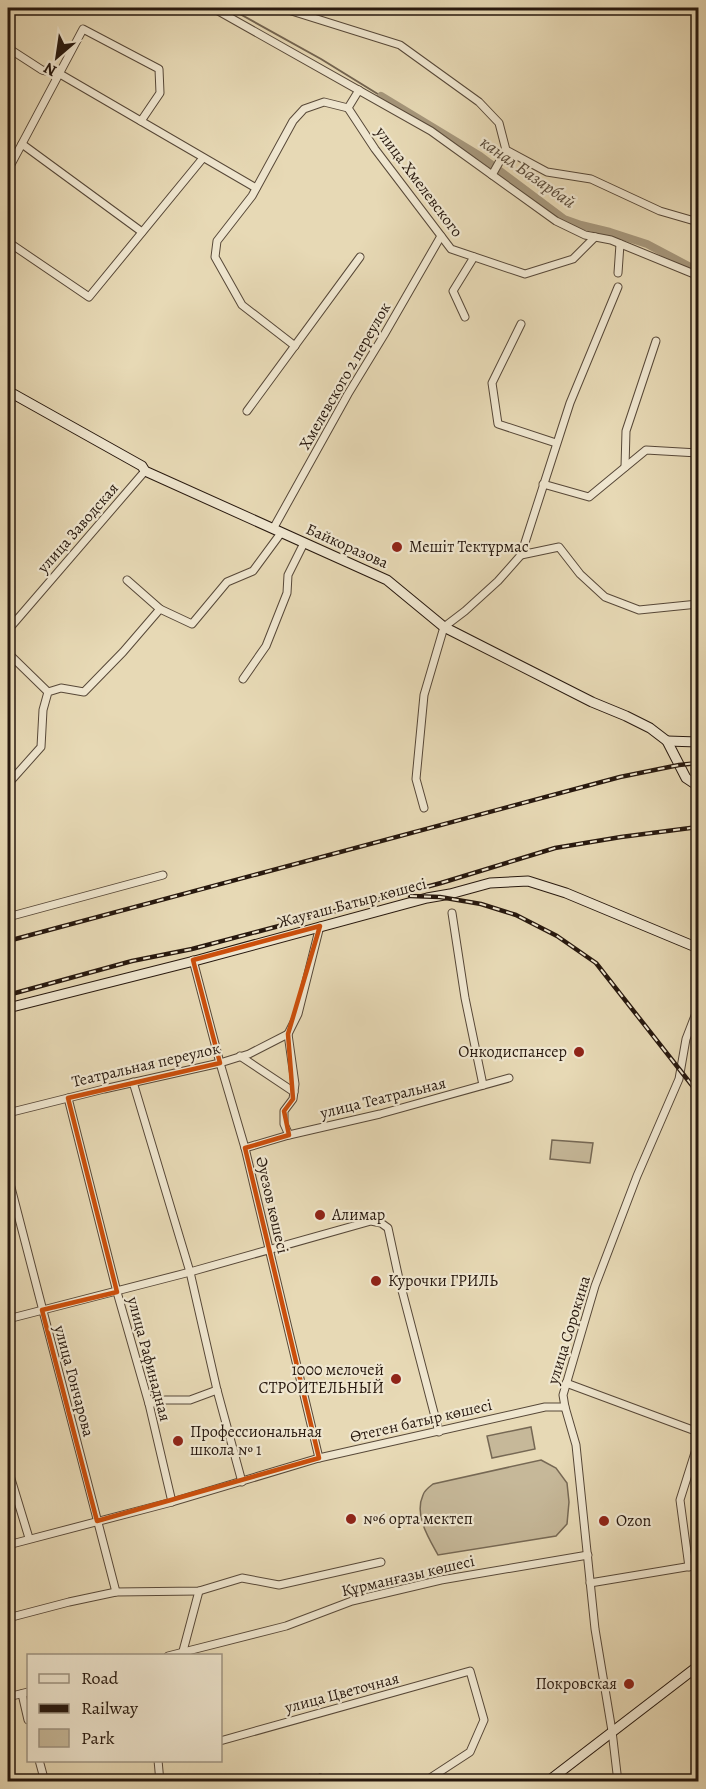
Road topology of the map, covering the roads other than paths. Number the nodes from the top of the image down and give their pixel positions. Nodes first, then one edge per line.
1 (213, 8) edge
2 (282, 8) edge
3 (8, 48) edge
4 (60, 74) junction
5 (359, 90) junction
6 (348, 108) junction
7 (141, 122) junction
8 (22, 144) junction
9 (505, 152) junction
10 (203, 158) junction
11 (8, 170) edge
12 (492, 175) junction
13 (256, 188) junction
14 (699, 222) edge
15 (142, 232) junction
16 (441, 236) junction
17 (595, 237) junction
18 (8, 242) edge
19 (620, 244) junction
20 (360, 257) dead end
21 (474, 257) junction
22 (618, 273) dead end
23 (699, 277) edge
24 (618, 287) dead end
25 (465, 316) dead end
26 (521, 324) dead end
27 (656, 341) dead end
28 (295, 346) junction
29 (8, 391) edge
30 (247, 411) dead end
31 (556, 443) junction
32 (698, 451) edge
33 (625, 467) junction
34 (145, 471) junction
35 (543, 484) junction
36 (277, 531) junction
37 (304, 543) junction
38 (521, 555) junction
39 (127, 580) dead end
40 (699, 604) edge
41 (160, 609) junction
42 (444, 627) junction
43 (8, 630) edge
44 (8, 654) edge
45 (243, 679) dead end
46 (48, 692) junction
47 (667, 741) junction
48 (699, 742) edge
49 (8, 784) edge
50 (699, 786) edge
51 (424, 808) dead end
52 (162, 875) dead end
53 (452, 913) dead end
54 (8, 917) edge
55 (320, 926) junction
56 (699, 948) edge
57 (193, 960) junction
58 (8, 1008) edge
59 (699, 1008) edge
60 (288, 1034) junction
61 (240, 1056) junction
62 (220, 1063) junction
63 (509, 1078) dead end
64 (133, 1082) junction
65 (483, 1085) junction
66 (294, 1092) junction
67 (68, 1098) junction
68 (8, 1113) edge
69 (289, 1135) junction
70 (245, 1148) junction
71 (8, 1176) edge
72 (268, 1250) junction
73 (190, 1272) junction
74 (117, 1292) junction
75 (42, 1310) junction
76 (8, 1319) edge
77 (566, 1383) junction
78 (217, 1390) junction
79 (149, 1404) junction
80 (565, 1407) junction
81 (439, 1432) junction
82 (699, 1432) edge
83 (699, 1443) edge
84 (319, 1458) junction
85 (8, 1472) edge
86 (242, 1482) junction
87 (172, 1502) junction
88 (97, 1521) junction
89 (29, 1538) junction
90 (8, 1545) edge
91 (588, 1555) junction
92 (381, 1562) dead end
93 (699, 1565) edge
94 (689, 1567) junction
95 (590, 1583) junction
96 (199, 1591) junction
97 (116, 1592) junction
98 (8, 1618) edge
99 (183, 1651) junction
100 (174, 1654) edge
101 (699, 1666) edge
102 (25, 1693) edge
103 (8, 1697) edge
104 (27, 1711) edge
105 (612, 1731) junction
106 (222, 1740) edge
107 (39, 1762) edge
108 (158, 1762) edge
109 (320, 1778) dead end
110 (45, 1782) edge
111 (160, 1782) edge
112 (311, 1782) edge
113 (424, 1782) edge
114 (547, 1782) edge
115 (618, 1782) edge

1 - 5 street, улица Хмелевского
2 - 9 street
3 - 4 street
4 - 7 street
4 - 7 street
4 - 8 street
5 - 6 street
5 - 12 street, улица Хмелевского
6 - 13 street
6 - 16 street, улица Хмелевского
7 - 10 street
8 - 11 street
8 - 15 street
9 - 12 street
9 - 14 street
10 - 13 street
10 - 15 street
12 - 17 street, улица Хмелевского
13 - 28 street
15 - 18 street
16 - 21 street, улица Хмелевского
16 - 36 street, Хмелевского 2 переулок
17 - 19 street, улица Хмелевского
17 - 21 street, улица Хмелевского
19 - 22 street
19 - 23 street, улица Хмелевского
20 - 28 street
21 - 25 street
24 - 31 street
26 - 31 street
27 - 33 street
28 - 30 street
29 - 34 street, Байкоразова
31 - 35 street
32 - 33 street
33 - 35 street
34 - 36 street, Байкоразова
34 - 43 street, улица Заводская
35 - 38 street
36 - 37 street, Байкоразова
36 - 41 street, Хмелевского 2 переулок
37 - 42 street, Байкоразова
37 - 45 street
38 - 40 street
38 - 42 street
39 - 41 street
41 - 46 street
42 - 47 street, Байкоразова
42 - 51 street
44 - 46 street
46 - 49 street
47 - 48 street
47 - 50 street, Байкоразова
52 - 54 street
53 - 65 street
55 - 56 street, Жауғаш Батыр көшесі
55 - 57 street, Жауғаш Батыр көшесі
55 - 60 street
57 - 58 street, Жауғаш Батыр көшесі
57 - 62 street, Әуезов көшесі
59 - 77 street, улица Сорокина
60 - 61 street, Театральная переулок
60 - 66 street
61 - 62 street, Театральная переулок
61 - 66 street
62 - 64 street, Театральная переулок
62 - 70 street, Әуезов көшесі
63 - 65 street, улица Театральная
64 - 67 street, Театральная переулок
64 - 73 street
65 - 69 street, улица Театральная
66 - 69 street
67 - 68 street, Театральная переулок
67 - 74 street, улица Рафинадная
69 - 70 street, улица Театральная
70 - 72 street, Әуезов көшесі
71 - 75 street, улица Гончарова
72 - 73 street, улица Рафинадная
72 - 81 street, улица Рафинадная
72 - 84 street, Әуезов көшесі
73 - 74 street, улица Рафинадная
73 - 78 street
74 - 75 street, улица Рафинадная
74 - 79 street, улица Рафинадная
75 - 76 street, улица Рафинадная
75 - 88 street, улица Гончарова
77 - 80 street, улица Сорокина
77 - 82 street
78 - 79 street
78 - 86 street
79 - 87 street, улица Рафинадная
80 - 81 street, Өтеген батыр көшесі
80 - 91 street, улица Сорокина
81 - 84 street, Өтеген батыр көшесі
83 - 94 street
84 - 86 street, Өтеген батыр көшесі
85 - 89 street
86 - 87 street, Өтеген батыр көшесі
87 - 88 street, Өтеген батыр көшесі
88 - 89 street, Өтеген батыр көшесі
88 - 97 street, улица Гончарова
89 - 90 street, Өтеген батыр көшесі
91 - 95 street, улица Сорокина
91 - 99 street, Құрманғазы көшесі
92 - 96 street
93 - 94 street
94 - 95 street
95 - 105 street, улица Сорокина
96 - 97 street
96 - 99 street
97 - 98 street
99 - 100 street, Құрманғазы көшесі
101 - 105 street
102 - 103 street
102 - 104 street
105 - 114 street
105 - 115 street, улица Сорокина
106 - 113 street, улица Цветочная
107 - 110 street
108 - 111 street
109 - 112 street

